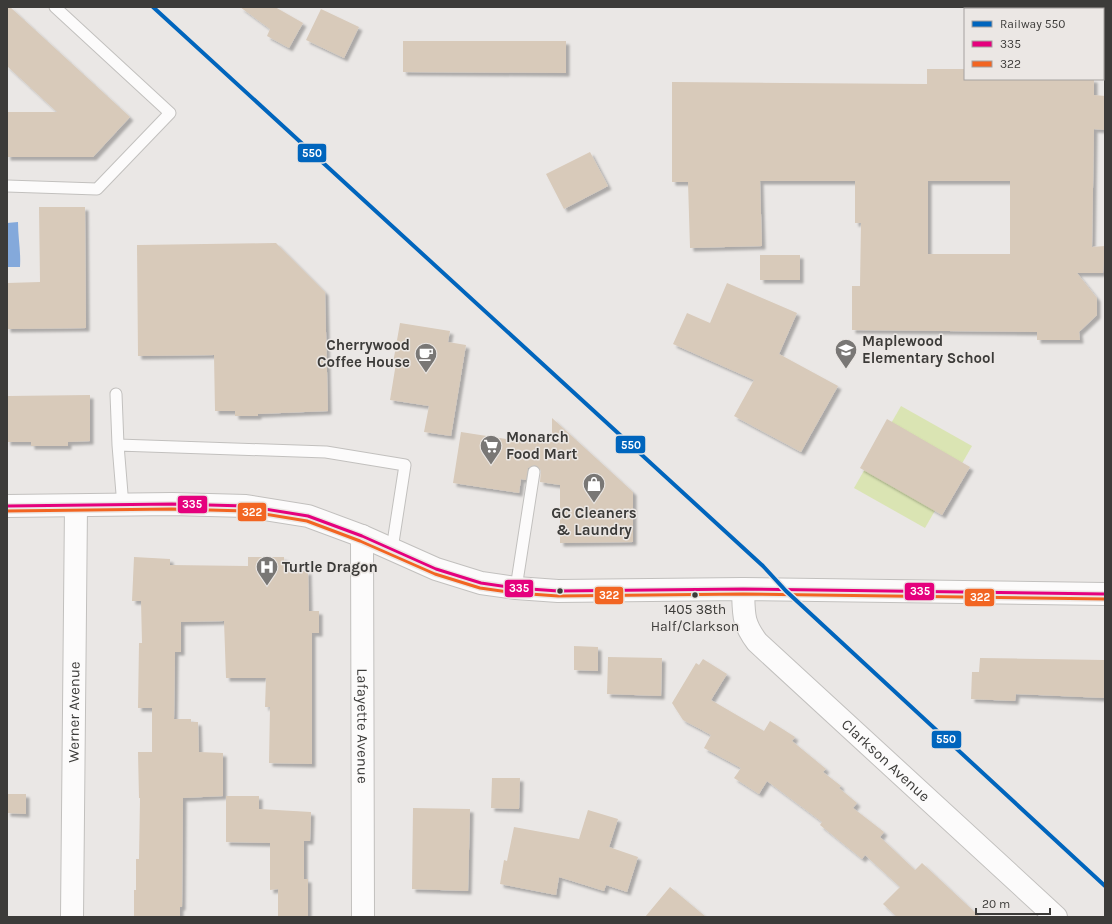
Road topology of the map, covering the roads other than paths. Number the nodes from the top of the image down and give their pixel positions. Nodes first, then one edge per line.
1 (55, 7) edge
2 (7, 186) edge
3 (116, 394) dead end
4 (118, 445) junction
5 (534, 472) dead end
6 (7, 506) edge
7 (76, 506) junction
8 (124, 506) junction
9 (362, 536) junction
10 (392, 549) junction
11 (516, 588) junction
12 (743, 589) junction
13 (1105, 594) edge
14 (72, 917) edge
15 (363, 917) edge
16 (1056, 917) edge

1 - 2 lane
3 - 4 lane
4 - 8 lane
4 - 10 lane
5 - 11 lane
6 - 7 street
7 - 8 street
7 - 14 street, Werner Avenue
8 - 9 street
9 - 10 street
9 - 15 street, Lafayette Avenue
10 - 11 street
11 - 12 street
12 - 13 street
12 - 16 street, Clarkson Avenue

